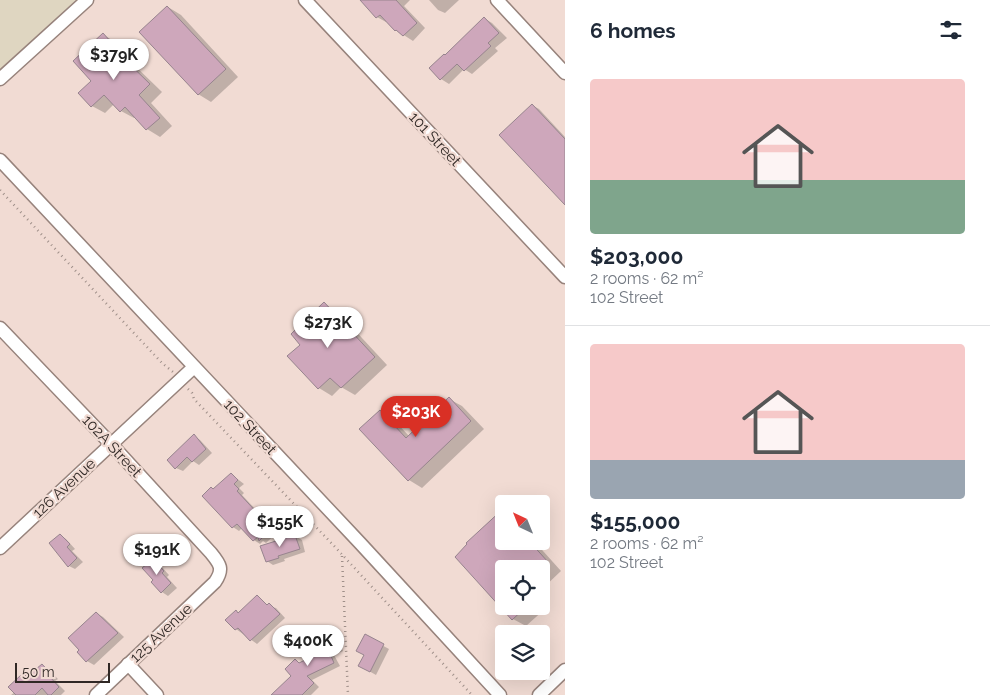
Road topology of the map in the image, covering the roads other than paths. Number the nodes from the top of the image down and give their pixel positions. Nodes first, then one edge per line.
1 (87, 0) edge
2 (306, 0) edge
3 (497, 0) edge
4 (565, 73) edge
5 (0, 79) edge
6 (0, 160) edge
7 (565, 277) edge
8 (0, 328) edge
9 (194, 367) junction
10 (111, 444) junction
11 (0, 548) edge
12 (220, 568) joint
13 (128, 664) junction
14 (565, 670) edge
15 (96, 695) edge
16 (157, 695) edge
17 (500, 695) edge
18 (539, 695) edge

1 - 5 street
2 - 7 street, 101 Street
3 - 4 street
6 - 9 street, 102 Street
8 - 10 street, 102A Street
9 - 10 street, 126 Avenue
9 - 17 street, 102 Street
10 - 11 street, 126 Avenue
10 - 12 street, 102A Street
12 - 13 street, 125 Avenue
13 - 15 street, 125 Avenue
13 - 16 street
14 - 18 street

